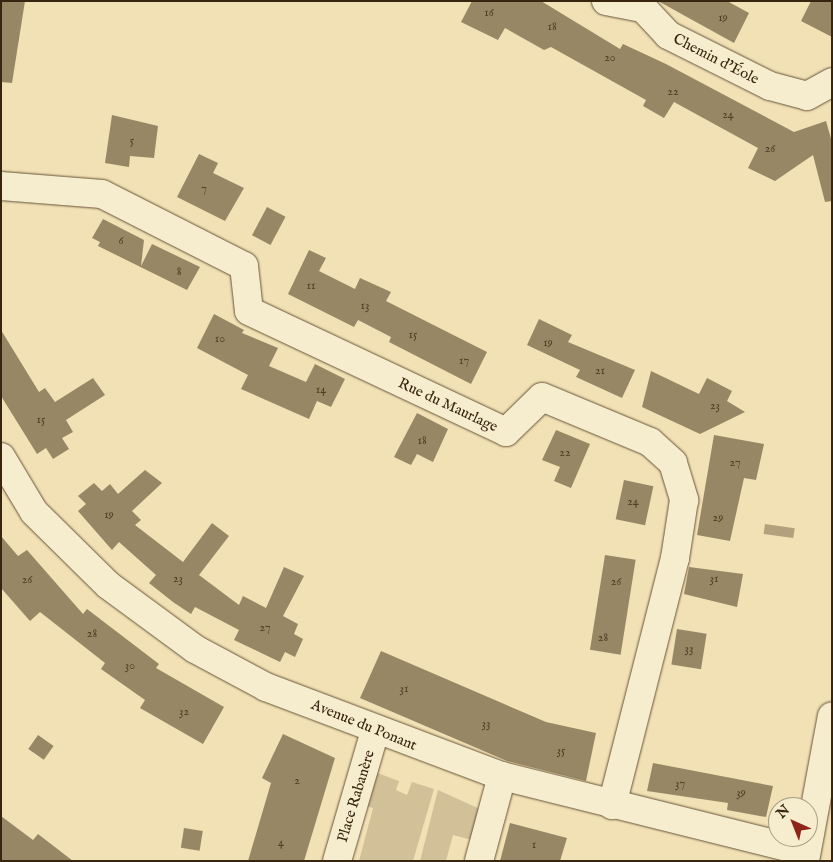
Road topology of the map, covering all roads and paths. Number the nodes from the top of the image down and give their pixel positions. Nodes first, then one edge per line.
1 (606, 1) edge
2 (832, 82) edge
3 (1, 186) edge
4 (1, 457) edge
5 (832, 716) edge
6 (376, 731) junction
7 (502, 776) junction
8 (612, 805) junction
9 (805, 856) edge
10 (337, 861) edge
11 (479, 861) edge

1 - 2 street, Chemin d'Éole
3 - 8 street, Rue du Maurlage
4 - 6 street, Avenue du Ponant
5 - 9 street
6 - 7 street, Avenue du Ponant
6 - 10 street, Place Rabanère
7 - 8 street, Avenue du Ponant
7 - 11 street
8 - 9 street, Avenue du Ponant

